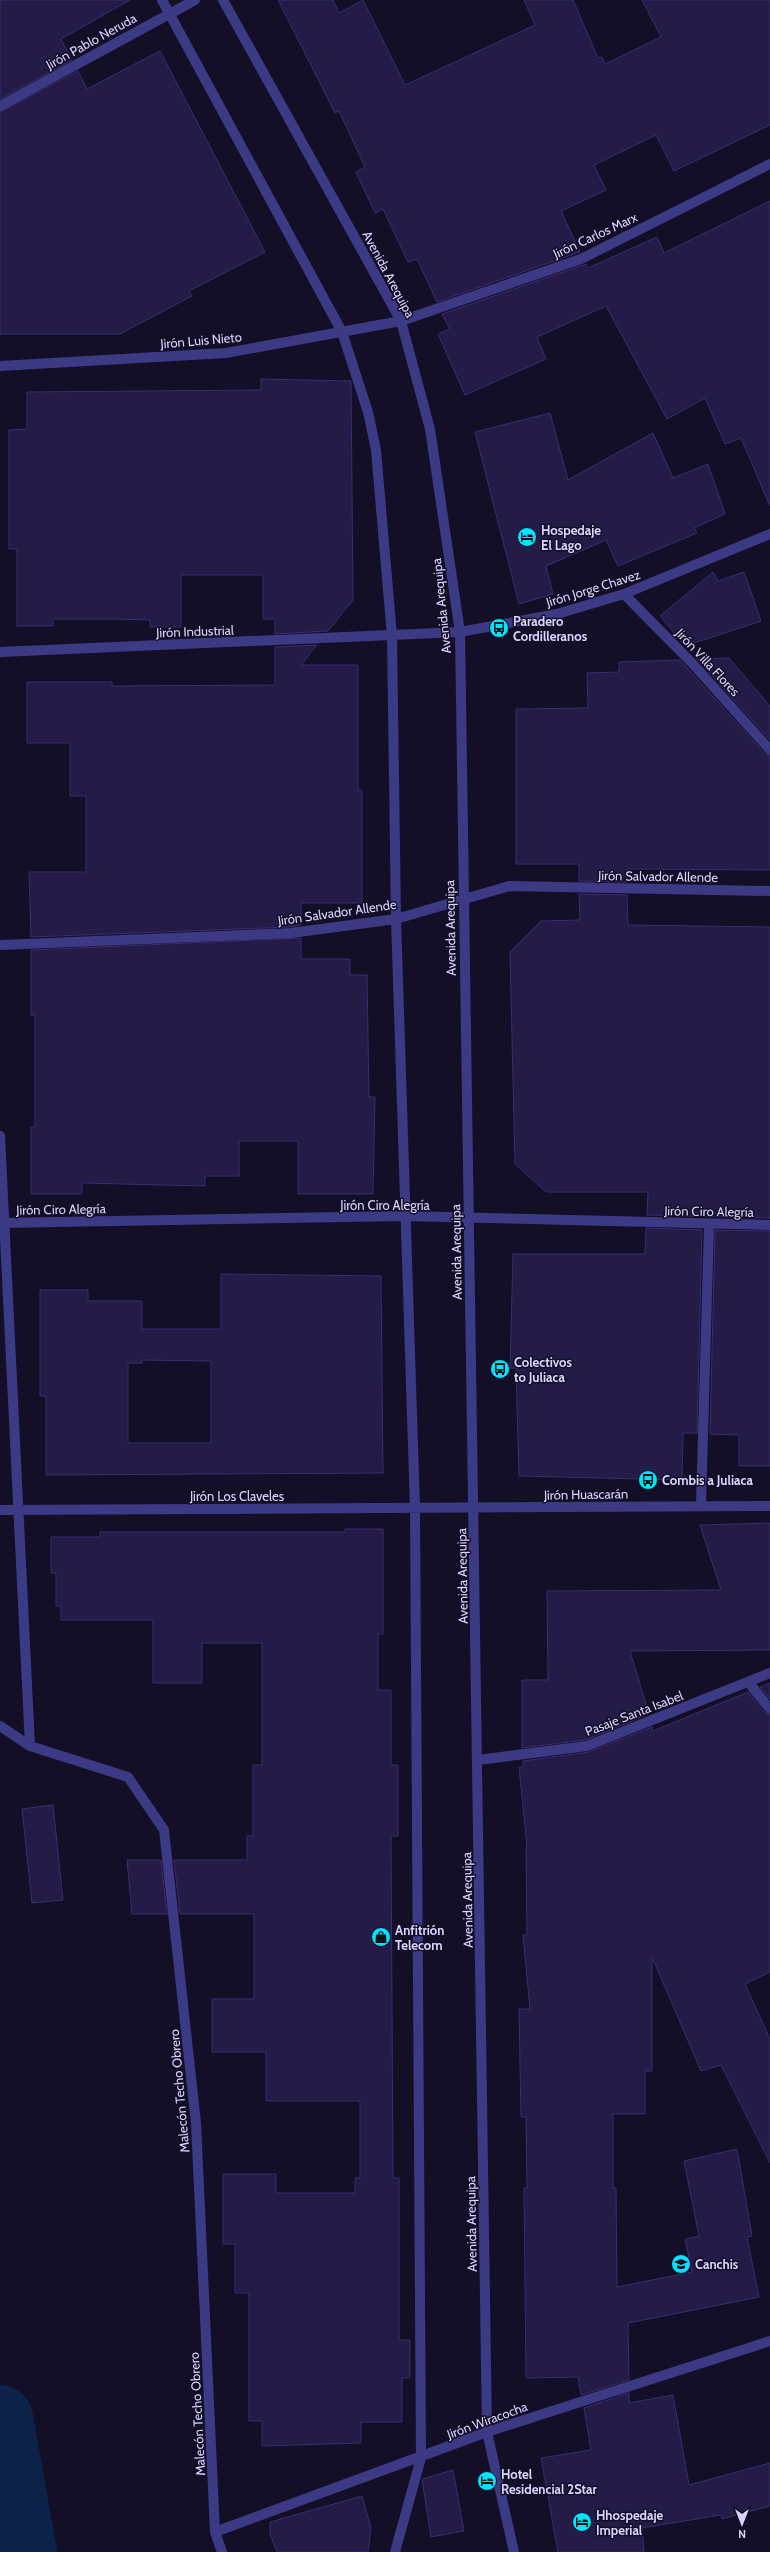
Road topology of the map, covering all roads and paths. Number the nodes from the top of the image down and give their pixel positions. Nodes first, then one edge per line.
1 (162, 0) edge
2 (195, 0) edge
3 (223, 0) edge
4 (170, 12) junction
5 (0, 106) edge
6 (770, 164) edge
7 (401, 321) junction
8 (342, 332) junction
9 (0, 366) edge
10 (770, 534) edge
11 (624, 594) junction
12 (460, 632) junction
13 (392, 636) junction
14 (0, 652) edge
15 (770, 750) edge
16 (770, 891) edge
17 (462, 899) junction
18 (396, 919) junction
19 (0, 945) edge
20 (0, 1136) edge
21 (405, 1216) junction
22 (468, 1219) junction
23 (2, 1222) edge
24 (709, 1225) junction
25 (770, 1225) edge
26 (701, 1505) junction
27 (770, 1506) edge
28 (415, 1508) junction
29 (474, 1508) junction
30 (0, 1510) edge
31 (17, 1510) junction
32 (770, 1673) edge
33 (749, 1683) junction
34 (770, 1709) edge
35 (0, 1726) edge
36 (30, 1746) junction
37 (478, 1760) junction
38 (770, 2341) edge
39 (487, 2432) junction
40 (421, 2458) junction
41 (215, 2532) junction
42 (222, 2552) edge
43 (395, 2552) edge
44 (514, 2552) edge

1 - 4 street
2 - 4 street, Jirón Pablo Neruda
3 - 7 street, Avenida Arequipa
4 - 5 street, Jirón Pablo Neruda
4 - 8 street
6 - 7 street, Jirón Carlos Marx
7 - 8 street, Jirón Luis Nieto
7 - 12 street, Avenida Arequipa
8 - 9 street, Jirón Luis Nieto
8 - 13 street
10 - 11 street, Jirón Jorge Chavez
11 - 12 street, Jirón Jorge Chavez
11 - 15 street, Jirón Villa Flores
12 - 13 street, Jirón Jorge Chavez
12 - 17 street, Avenida Arequipa
13 - 14 street, Jirón Industrial
13 - 18 street
16 - 17 street, Jirón Salvador Allende
17 - 18 street, Jirón Salvador Allende
17 - 22 street, Avenida Arequipa
18 - 19 street, Jirón Salvador Allende
18 - 21 street
20 - 23 street
21 - 22 street, Jirón Ciro Alegría
21 - 23 street, Jirón Ciro Alegría
21 - 28 street
22 - 24 street, Jirón Ciro Alegría
22 - 29 street, Avenida Arequipa
23 - 31 street
24 - 25 street, Jirón Ciro Alegría
24 - 26 street
26 - 27 street, Jirón Huascarán
26 - 29 street, Jirón Huascarán
28 - 29 street, Jirón Los Claveles
28 - 31 street, Jirón Los Claveles
28 - 40 street
29 - 37 street, Avenida Arequipa
30 - 31 street, Jirón Los Claveles
31 - 36 street
32 - 33 street, Pasaje Santa Isabel
33 - 34 street
33 - 37 street, Pasaje Santa Isabel
35 - 36 street, Malecón Techo Obrero
36 - 41 street, Malecón Techo Obrero
37 - 39 street, Avenida Arequipa
38 - 39 street, Jirón Wiracocha
39 - 40 street, Jirón Wiracocha
39 - 44 street, Avenida Arequipa
40 - 41 street, Jirón Wiracocha
40 - 43 street
41 - 42 street, Malecón Techo Obrero

